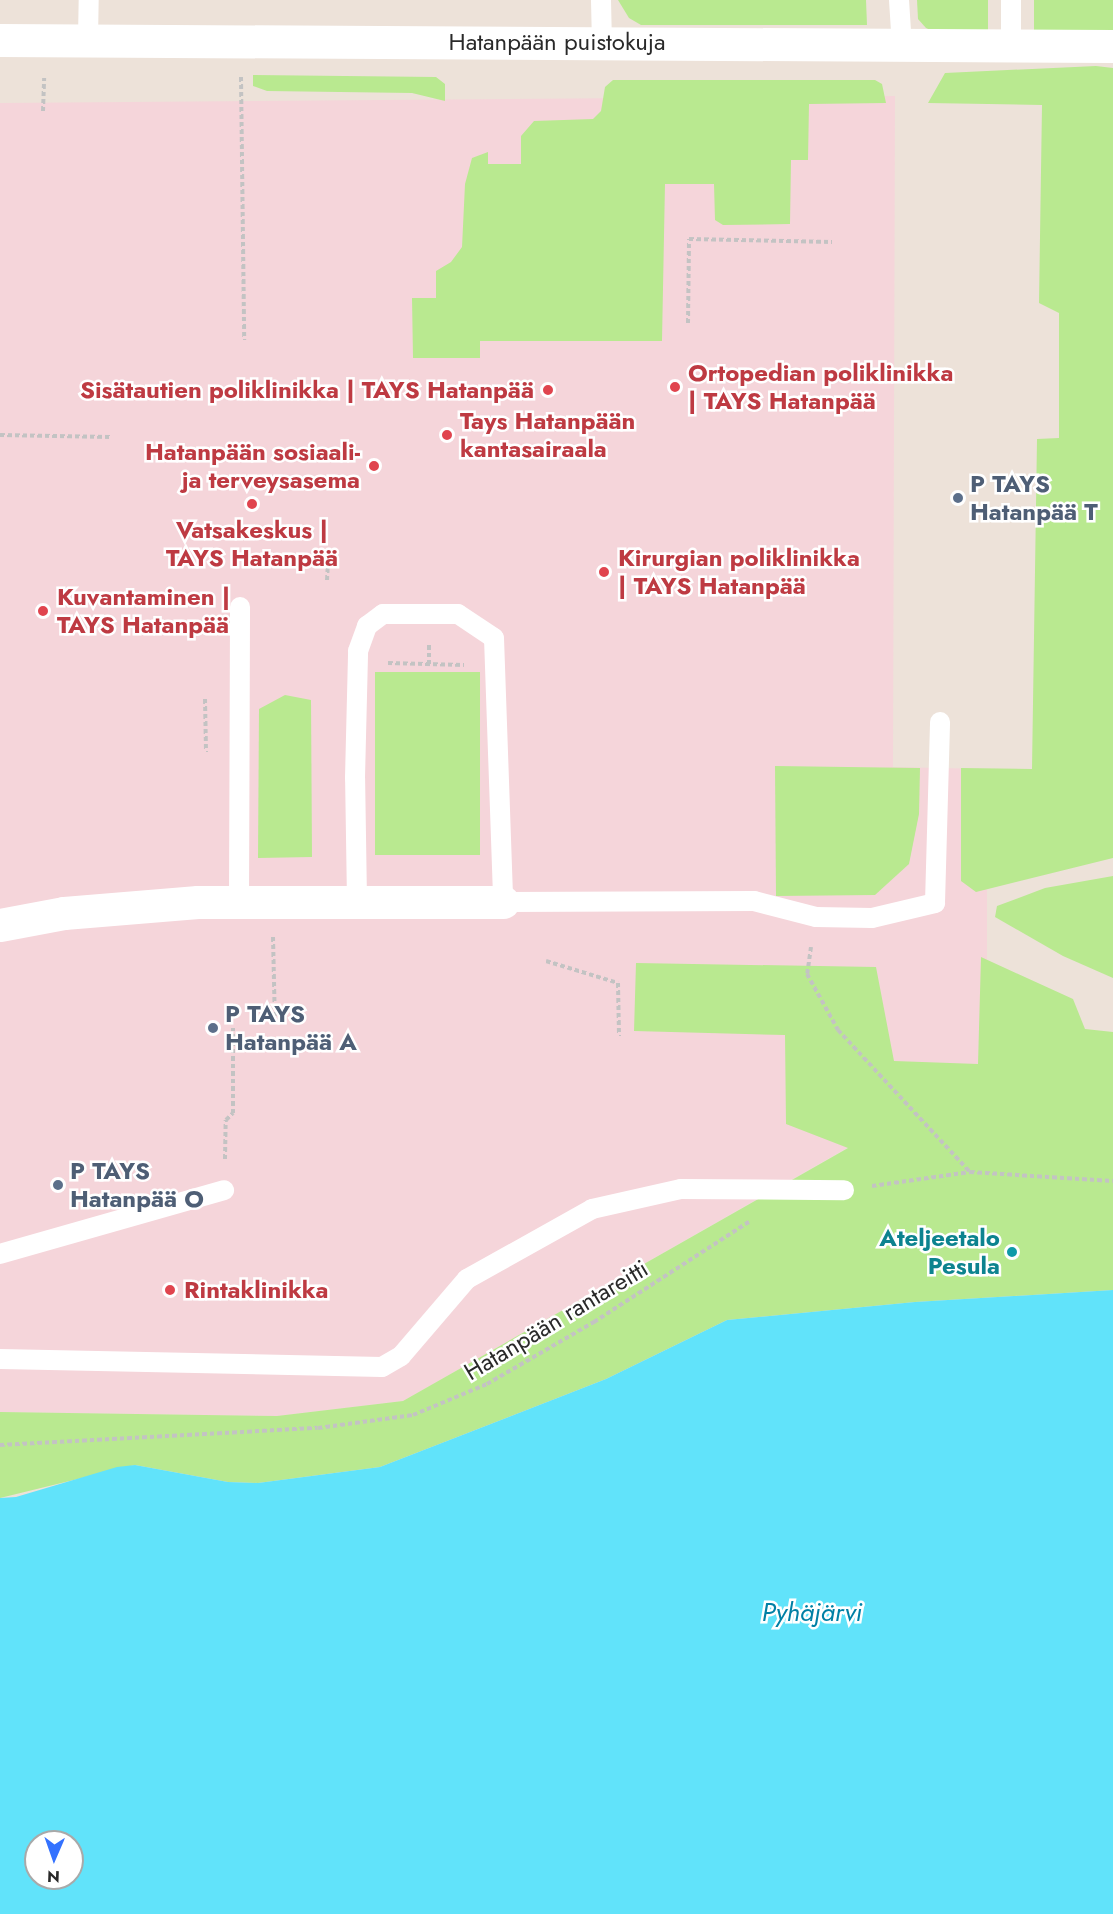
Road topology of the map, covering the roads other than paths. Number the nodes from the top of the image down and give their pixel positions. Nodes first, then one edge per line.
1 (89, 0) edge
2 (601, 0) edge
3 (899, 0) edge
4 (1011, 0) edge
5 (88, 39) junction
6 (0, 40) edge
7 (602, 43) junction
8 (1011, 45) junction
9 (902, 46) junction
10 (1113, 46) edge
11 (240, 607) dead end
12 (940, 722) dead end
13 (357, 900) junction
14 (239, 902) junction
15 (503, 902) junction
16 (0, 925) edge
17 (224, 1190) road end
18 (844, 1190) road end
19 (0, 1254) edge
20 (0, 1359) edge

1 - 5 lane
2 - 7 lane
3 - 9 lane
4 - 8 lane
5 - 6 street, Hatanpään puistokuja
5 - 7 street, Hatanpään puistokuja
7 - 9 street, Hatanpään puistokuja
8 - 9 street, Hatanpään puistokuja
8 - 10 street, Hatanpään puistokuja
11 - 14 lane
12 - 15 lane
13 - 14 street
13 - 15 street
13 - 15 lane
14 - 16 street
17 - 19 lane
18 - 20 lane

